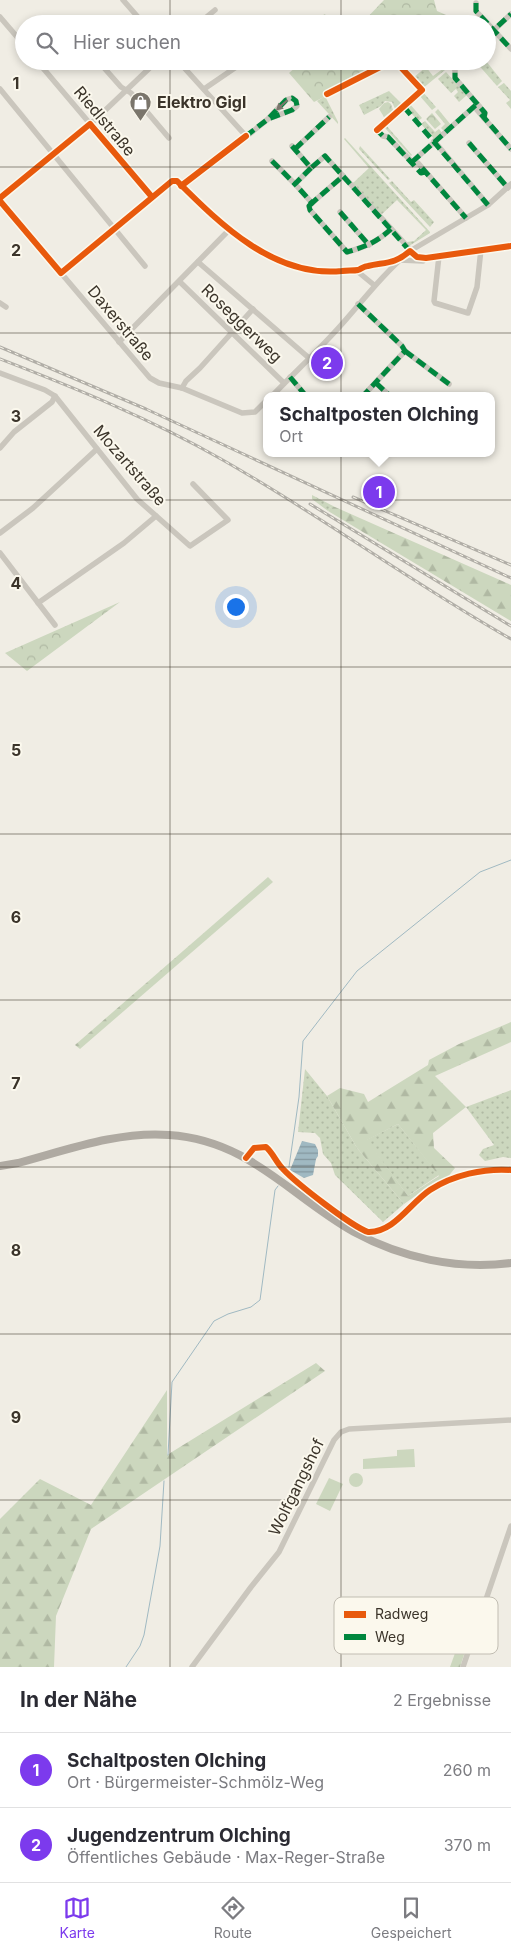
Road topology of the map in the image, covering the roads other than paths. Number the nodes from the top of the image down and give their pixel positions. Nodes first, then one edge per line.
1 (123, 0) edge
2 (476, 3) dead end
3 (215, 10) dead end
4 (511, 14) edge
5 (136, 15) edge
6 (209, 15) edge
7 (479, 15) edge
8 (0, 16) edge
9 (496, 28) edge
10 (15, 34) edge
11 (496, 34) edge
12 (511, 49) edge
13 (45, 70) edge
14 (106, 70) edge
15 (147, 70) edge
16 (186, 70) edge
17 (232, 70) edge
18 (455, 70) edge
19 (0, 89) edge
20 (204, 89) junction
21 (126, 91) junction
22 (478, 105) junction
23 (330, 117) dead end
24 (268, 119) junction
25 (90, 124) junction
26 (376, 130) dead end
27 (246, 136) junction
28 (169, 138) dead end
29 (434, 141) junction
30 (469, 143) dead end
31 (511, 149) edge
32 (53, 154) junction
33 (272, 161) dead end
34 (412, 163) junction
35 (311, 168) junction
36 (343, 176) junction
37 (179, 184) junction
38 (294, 184) junction
39 (509, 186) edge
40 (152, 197) junction
41 (0, 200) edge
42 (312, 203) junction
43 (488, 205) junction
44 (340, 212) dead end
45 (466, 218) junction
46 (115, 228) junction
47 (391, 229) junction
48 (229, 230) junction
49 (370, 245) junction
50 (511, 246) edge
51 (481, 249) junction
52 (410, 251) junction
53 (439, 256) junction
54 (430, 258) junction
55 (399, 260) junction
56 (198, 262) junction
57 (145, 266) dead end
58 (61, 273) junction
59 (180, 282) junction
60 (374, 285) junction
61 (358, 304) junction
62 (253, 309) junction
63 (232, 333) junction
64 (120, 342) junction
65 (405, 351) junction
66 (309, 358) junction
67 (0, 373) edge
68 (290, 378) junction
69 (284, 383) junction
70 (376, 383) junction
71 (449, 384) dead end
72 (182, 388) junction
73 (276, 392) edge
74 (302, 392) edge
75 (367, 392) edge
76 (386, 392) edge
77 (56, 396) junction
78 (263, 404) edge
79 (0, 448) edge
80 (97, 449) junction
81 (193, 484) dead end
82 (156, 516) junction
83 (0, 533) edge
84 (0, 553) edge
85 (38, 603) junction
86 (56, 625) dead end
87 (246, 1158) junction
88 (0, 1166) edge
89 (511, 1170) edge
90 (511, 1262) edge
91 (511, 1420) edge
92 (511, 1526) edge
93 (487, 1597) edge
94 (467, 1654) edge
95 (192, 1667) edge
96 (463, 1667) edge

1 - 5 street
2 - 7 street
3 - 6 street
4 - 9 street
8 - 10 street
11 - 12 street
13 - 25 street, Riedlstraße
14 - 21 street
15 - 21 street
16 - 20 street
17 - 20 street
18 - 22 street
19 - 32 street
20 - 27 street
21 - 25 street
21 - 28 street
22 - 29 street
22 - 31 street
23 - 35 street
24 -> 24 street
24 - 27 street
25 - 32 street
25 - 40 street, Riedlstraße
26 - 34 street
27 - 37 street
29 - 34 street
29 - 43 street
30 - 39 street
32 - 41 street
32 - 46 street
33 - 38 street
34 - 45 street
35 - 36 street
35 - 38 street
36 - 42 street
36 - 47 street
37 - 40 street
37 - 48 street
38 - 42 street
39 - 43 street
40 - 46 street
41 - 58 street, Daxerstraße
42 - 49 street
43 - 45 street
44 - 49 street
45 - 52 street
46 - 57 street
46 - 58 street
47 - 49 street
47 - 52 street
48 - 56 street
48 - 60 street
50 - 51 street
51 - 53 street
51 - 53 street
52 - 54 street
52 - 55 street
53 - 54 street
54 - 55 street
55 - 60 street
56 - 59 street
56 - 62 street
58 - 64 street, Daxerstraße
59 - 63 street, Roseggerweg
59 - 64 street
60 - 61 street
61 - 65 street
61 - 66 street
62 - 63 street
62 - 66 street
63 - 69 street, Roseggerweg
63 - 72 street
64 - 72 street, Daxerstraße
65 - 70 street
65 - 71 street
66 - 68 street
67 - 77 street
68 - 69 street
68 - 74 street
69 - 73 street
70 - 75 street
70 - 76 street
72 - 78 street, Daxerstraße
77 - 79 street
77 - 80 street, Mozartstraße
80 - 82 street, Mozartstraße
80 - 83 street
81 - 82 street, Mozartstraße
82 - 85 street
84 - 85 street
85 - 86 street
87 - 88 main road
87 - 89 street
87 - 90 main road
91 - 95 street, Wolfgangshof
92 - 93 street
94 - 96 street

